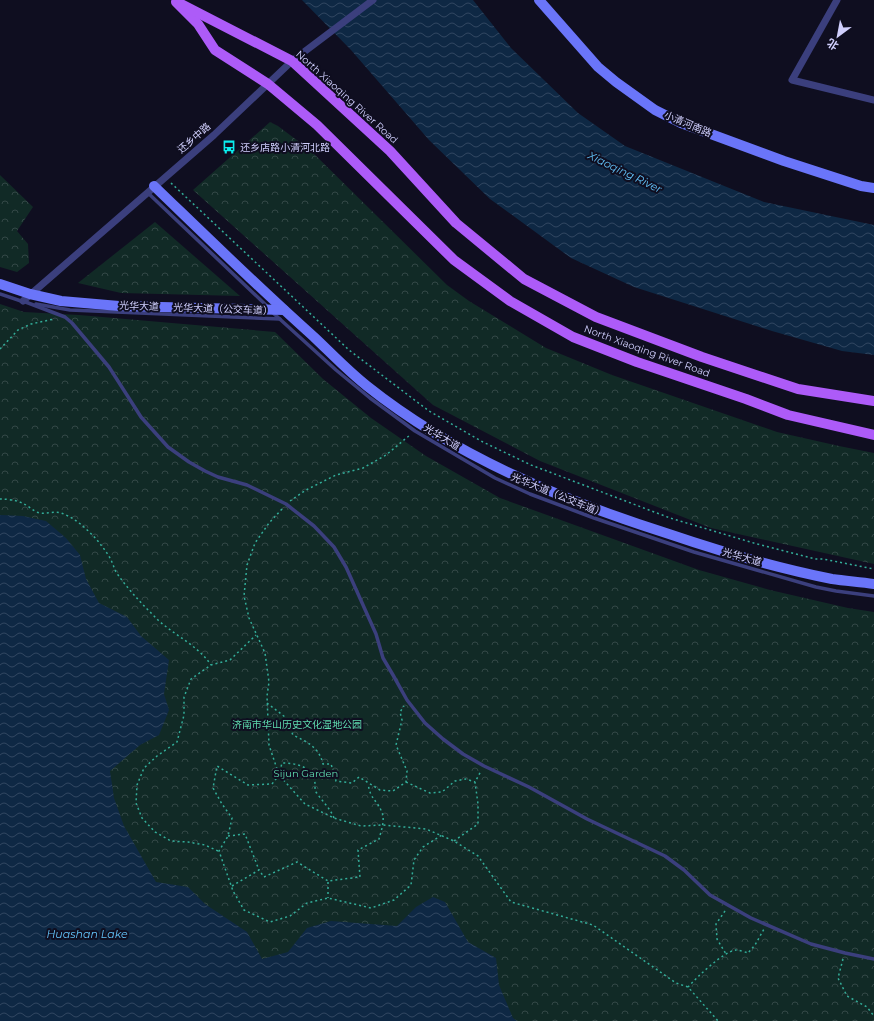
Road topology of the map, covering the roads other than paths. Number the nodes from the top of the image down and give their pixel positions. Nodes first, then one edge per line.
1 (373, 0) edge
2 (539, 0) edge
3 (837, 0) edge
4 (174, 1) edge
5 (292, 61) junction
6 (268, 84) junction
7 (874, 100) edge
8 (874, 188) edge
9 (151, 189) junction
10 (0, 284) edge
11 (0, 294) edge
12 (26, 298) junction
13 (271, 310) junction
14 (282, 315) junction
15 (874, 401) edge
16 (874, 435) edge
17 (874, 584) edge
18 (874, 596) edge
19 (874, 959) edge

1 - 5 street, 还乡中路
2 - 8 main road, 小清河南路
3 - 7 street
4 - 5 main road, North Xiaoqing River Road
4 - 6 main road, North Xiaoqing River Road
5 - 6 street, 还乡中路
5 - 15 main road, North Xiaoqing River Road
6 - 9 street, 还乡中路
6 - 16 main road, North Xiaoqing River Road
9 - 12 street, 还乡中路
9 - 13 lane, 光华大道（公交车道）
9 - 14 main road
10 - 12 main road, 光华大道
11 - 12 lane, 光华大道（公交车道）
12 - 13 main road, 光华大道
12 - 14 lane, 光华大道（公交车道）
12 - 19 lane
13 - 14 main road, 光华大道
14 - 17 main road, 光华大道
14 - 18 lane, 光华大道（公交车道）

